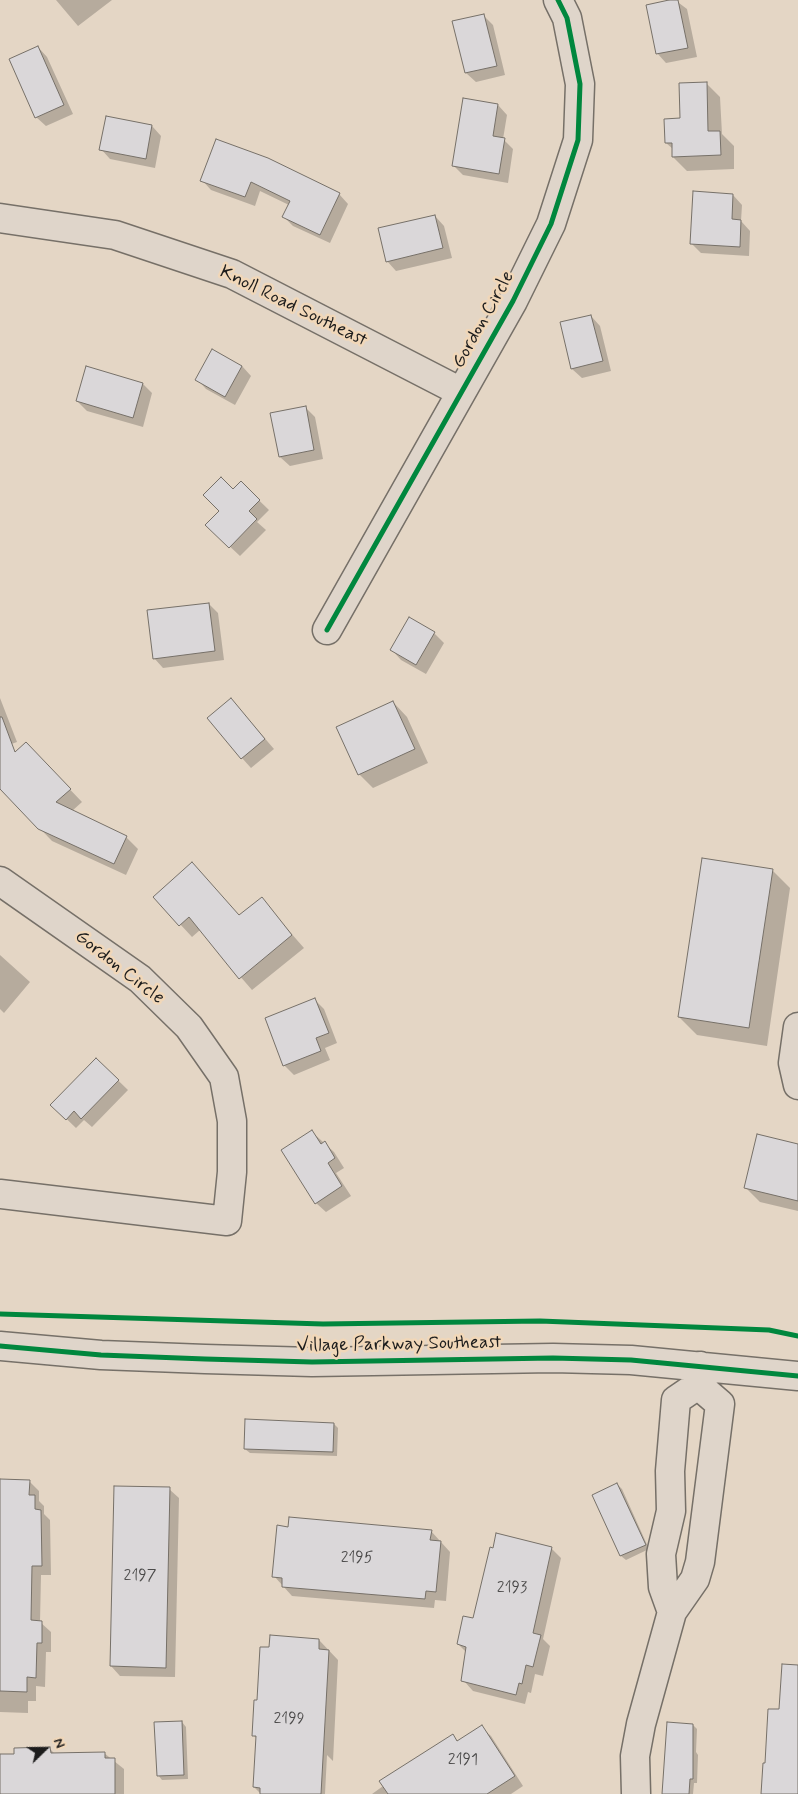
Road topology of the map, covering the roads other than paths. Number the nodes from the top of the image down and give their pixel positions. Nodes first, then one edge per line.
1 (558, 0) edge
2 (0, 218) edge
3 (461, 392) junction
4 (327, 630) dead end
5 (0, 881) edge
6 (798, 1027) edge
7 (798, 1085) edge
8 (0, 1194) edge
9 (0, 1346) edge
10 (699, 1376) junction
11 (798, 1376) edge
12 (680, 1558) junction
13 (672, 1612) junction
14 (636, 1794) edge

1 - 3 street, Gordon Circle
2 - 3 street, Knoll Road Southeast
3 - 4 street, Gordon Circle
5 - 8 street, Gordon Circle
6 - 7 street
9 - 10 street, Village Parkway Southeast
10 - 11 street, Village Parkway Southeast
10 - 12 street
10 - 12 street
12 - 13 street
12 - 13 street
13 - 14 street

